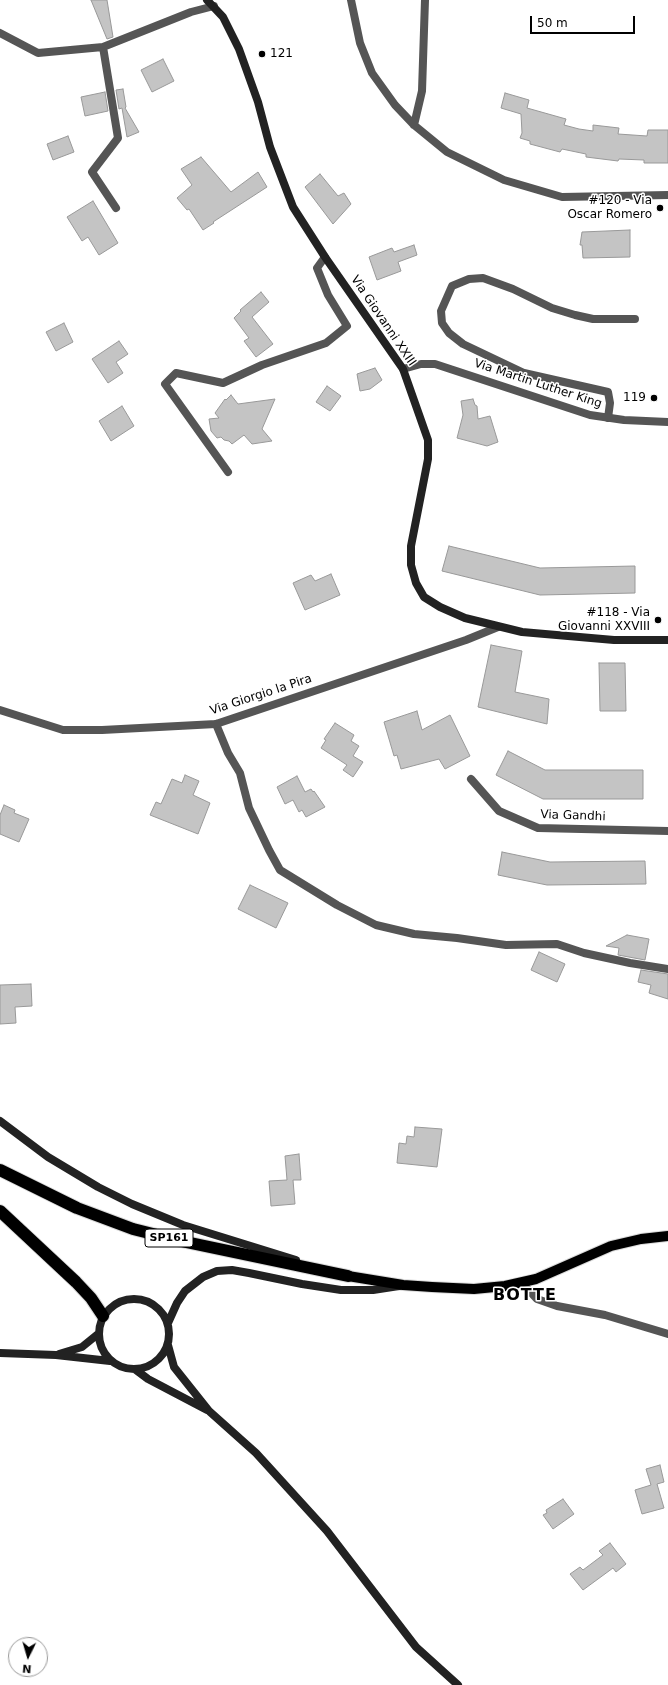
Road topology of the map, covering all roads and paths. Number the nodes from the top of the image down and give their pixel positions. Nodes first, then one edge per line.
1 (207, 0) edge
2 (351, 0) edge
3 (425, 0) edge
4 (214, 6) junction
5 (0, 33) edge
6 (103, 46) junction
7 (414, 125) junction
8 (668, 195) edge
9 (116, 208) dead end
10 (325, 258) junction
11 (635, 318) dead end
12 (403, 369) junction
13 (608, 418) junction
14 (668, 422) edge
15 (228, 472) dead end
16 (498, 627) junction
17 (668, 640) edge
18 (0, 710) edge
19 (216, 724) junction
20 (471, 779) dead end
21 (668, 831) edge
22 (668, 969) edge
23 (0, 1120) edge
24 (0, 1170) edge
25 (0, 1211) edge
26 (668, 1236) edge
27 (348, 1276) junction
28 (522, 1283) junction
29 (403, 1285) junction
30 (103, 1316) junction
31 (168, 1323) junction
32 (98, 1334) junction
33 (668, 1334) edge
34 (168, 1345) junction
35 (0, 1353) edge
36 (56, 1354) junction
37 (110, 1361) junction
38 (136, 1370) junction
39 (209, 1412) junction
40 (458, 1685) edge

1 - 4 main road, Via Giovanni XXIII
2 - 7 street
3 - 7 street
4 - 6 street
4 - 10 main road, Via Giovanni XXIII
5 - 6 street
6 - 9 street
7 - 8 street
10 - 12 main road, Via Giovanni XXIII
10 - 15 street
11 - 13 street
12 - 13 street, Via Martin Luther King
12 - 16 main road, Via Giovanni XXIII
13 - 14 street, Via Martin Luther King
16 - 17 main road, Via Giovanni XXIII
16 - 19 street, Via Giorgio la Pira
18 - 19 street, Via Giorgio la Pira
19 - 22 street
20 - 21 street, Via Gandhi
23 - 27 main road
24 - 27 highway, SP161
25 - 30 highway
26 - 28 main road
27 - 29 main road
28 - 29 main road
28 - 33 street
29 - 31 main road
30 - 31 main road
30 - 32 main road
31 - 34 main road
32 - 36 main road
32 - 37 main road
34 - 38 main road
34 - 39 main road
35 - 36 main road
36 - 37 main road
37 - 38 main road
38 - 39 main road
39 - 40 main road

